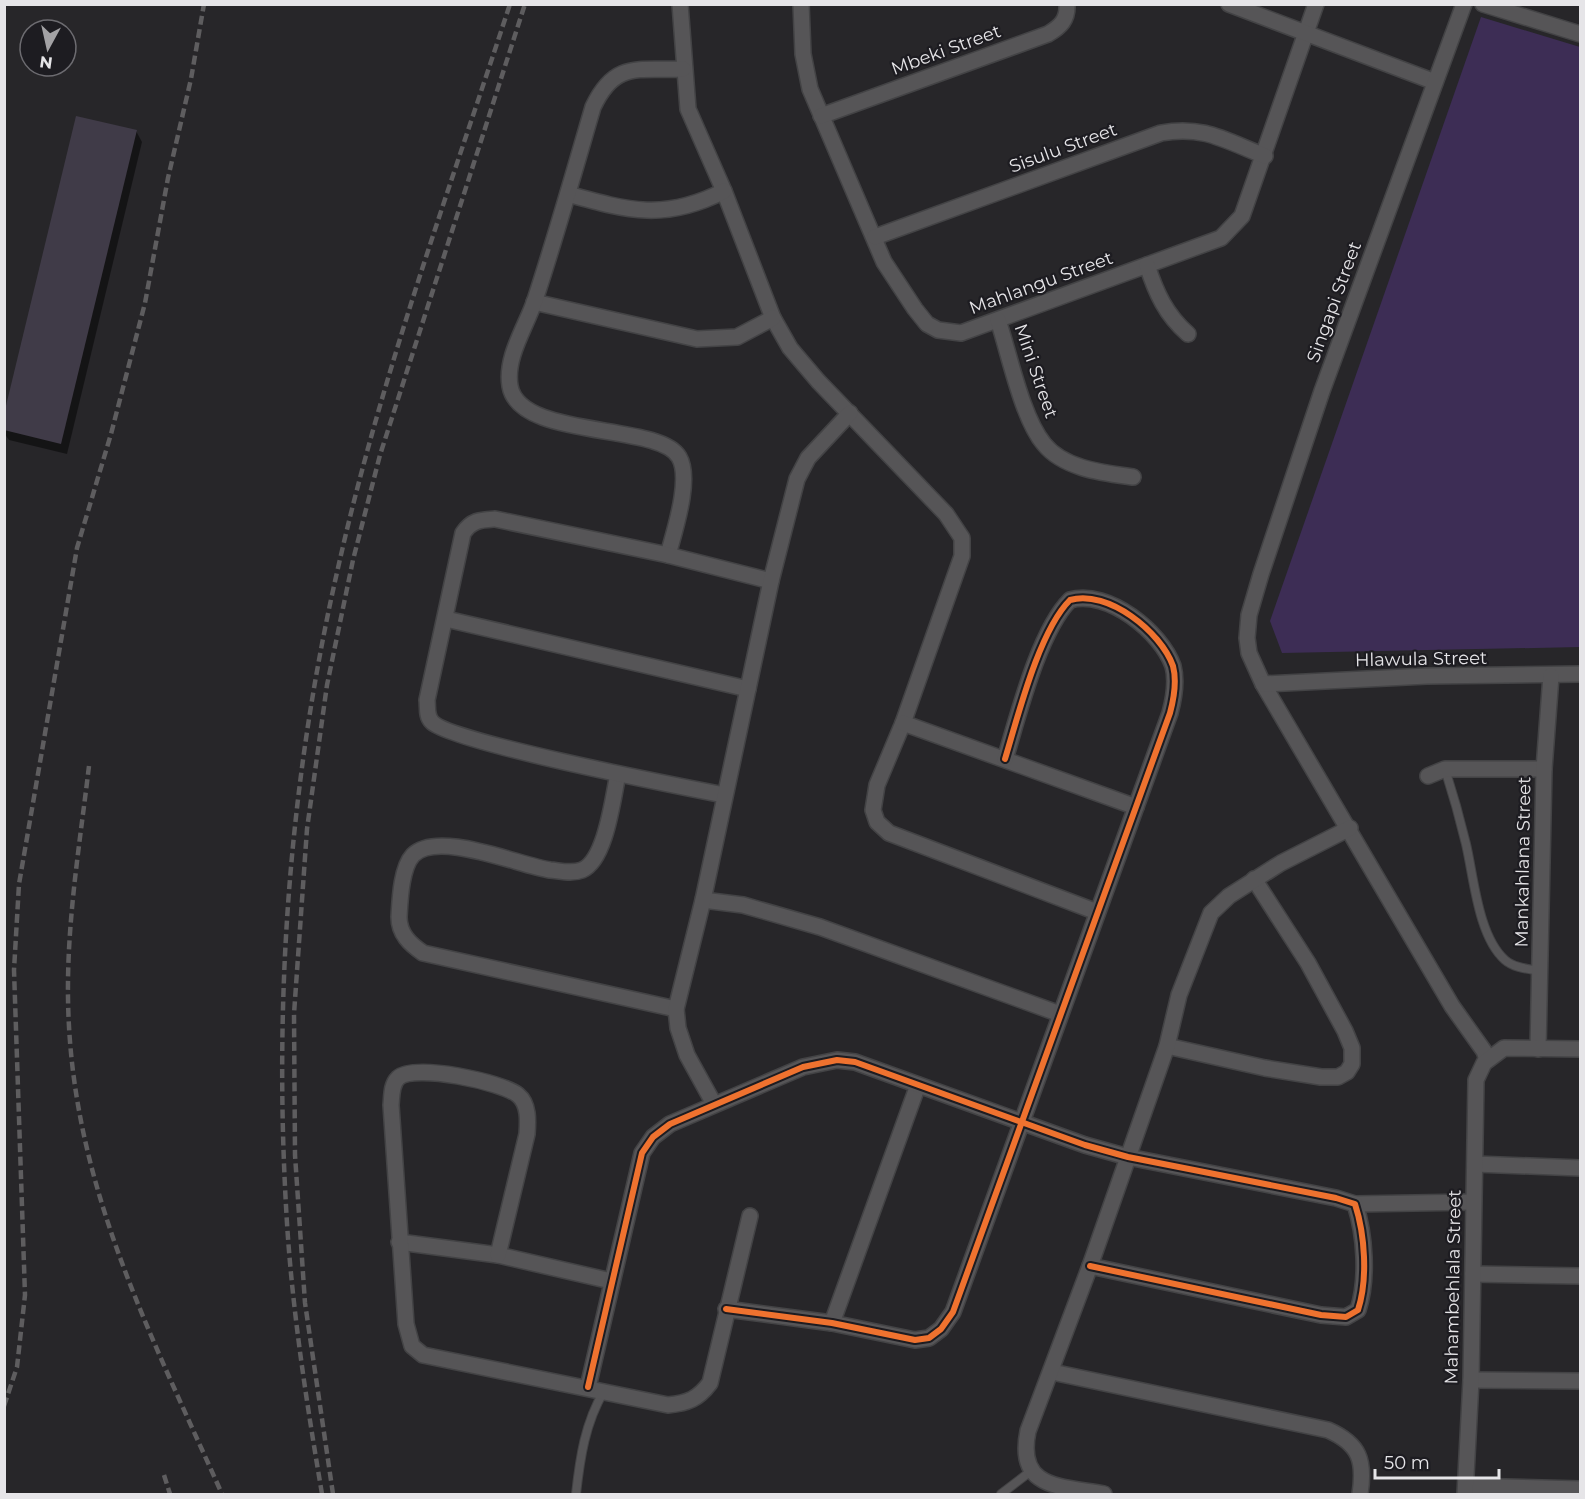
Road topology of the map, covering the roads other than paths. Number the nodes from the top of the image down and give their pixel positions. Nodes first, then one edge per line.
1 (680, 4) edge
2 (801, 4) edge
3 (1066, 4) edge
4 (1229, 4) edge
5 (1316, 4) edge
6 (1464, 4) edge
7 (1483, 4) edge
8 (1305, 33) junction
9 (1581, 34) edge
10 (683, 69) junction
11 (1435, 82) junction
12 (821, 116) junction
13 (1265, 156) junction
14 (724, 190) junction
15 (567, 194) junction
16 (875, 237) junction
17 (1147, 265) junction
18 (534, 302) junction
19 (773, 318) junction
20 (998, 320) junction
21 (1188, 334) dead end
22 (850, 413) junction
23 (1133, 477) dead end
24 (668, 555) junction
25 (771, 581) junction
26 (446, 619) junction
27 (1581, 674) edge
28 (1551, 676) junction
29 (1263, 684) junction
30 (748, 688) junction
31 (903, 723) junction
32 (1005, 759) junction
33 (1445, 769) junction
34 (1544, 769) junction
35 (618, 774) junction
36 (1428, 776) dead end
37 (724, 795) junction
38 (1136, 807) junction
39 (1350, 828) junction
40 (1254, 879) junction
41 (703, 900) junction
42 (1097, 912) junction
43 (1540, 971) junction
44 (676, 1009) junction
45 (1060, 1014) junction
46 (1167, 1046) junction
47 (1538, 1049) junction
48 (1581, 1049) edge
49 (1487, 1060) junction
50 (918, 1085) junction
51 (714, 1104) junction
52 (1020, 1122) junction
53 (1128, 1157) junction
54 (1475, 1164) junction
55 (1581, 1168) edge
56 (1473, 1202) junction
57 (1355, 1204) junction
58 (750, 1216) dead end
59 (399, 1242) junction
60 (498, 1255) junction
61 (1090, 1266) junction
62 (1473, 1274) junction
63 (1581, 1276) edge
64 (611, 1281) junction
65 (726, 1309) junction
66 (832, 1323) junction
67 (1052, 1372) junction
68 (1471, 1380) junction
69 (1581, 1381) edge
70 (588, 1387) junction
71 (604, 1391) junction
72 (1031, 1471) junction
73 (1581, 1489) edge
74 (1466, 1490) edge
75 (576, 1494) edge
76 (1001, 1494) edge
77 (1104, 1494) edge
78 (1360, 1494) edge

1 - 10 street
2 - 12 street, Mahlangu Street
3 - 12 street, Mbeki Street
4 - 8 street
5 - 8 street, Mahlangu Street
6 - 11 street, Singapi Street
7 - 9 street
8 - 11 street
8 - 13 street, Mahlangu Street
10 - 14 street
10 - 15 street
11 - 29 street, Singapi Street
12 - 16 street, Mahlangu Street
13 - 16 street, Sisulu Street
13 - 17 street, Mahlangu Street
14 - 15 street
14 - 19 street
15 - 18 street
16 - 20 street, Mahlangu Street
17 - 20 street, Mahlangu Street
17 - 21 street
18 - 19 street
18 - 24 street
19 - 22 street
20 - 23 street, Mini Street
22 - 25 street
22 - 31 street
24 - 25 street
24 - 26 street
25 - 30 street
26 - 30 street
26 - 35 street
27 - 28 street, Hlawula Street
28 - 29 street, Hlawula Street
28 - 34 street, Mankahlana Street
29 - 39 street, Singapi Street
30 - 37 street
31 - 32 street
31 - 42 street
32 - 38 street
32 - 38 street
33 - 34 street
33 - 36 street
33 - 43 lane
34 - 43 street, Mankahlana Street
35 - 37 street
35 - 44 street
37 - 41 street
38 - 42 street
39 - 40 street
39 - 49 street, Singapi Street
40 - 46 street
40 - 46 street
41 - 44 street
41 - 45 street
42 - 45 street
43 - 47 street, Mankahlana Street
44 - 51 street
45 - 52 street
46 - 53 street
47 - 48 street
47 - 49 street
49 - 54 street, Mahambehlala Street
50 - 51 street
50 - 52 street
50 - 66 street
51 - 64 street
52 - 53 street
52 - 66 street
53 - 57 street
53 - 61 street
54 - 55 street
54 - 56 street, Mahambehlala Street
56 - 57 street
56 - 62 street, Mahambehlala Street
57 - 61 street
58 - 65 street
59 - 60 street
59 - 60 street
59 - 70 street
60 - 64 street
61 - 67 street
62 - 63 street
62 - 68 street, Mahambehlala Street
64 - 70 street
65 - 66 street
65 - 71 street
67 - 72 street
67 - 78 street
68 - 69 street
68 - 74 street, Mahambehlala Street
70 - 71 street
71 - 75 lane
72 - 76 lane
72 - 77 street
73 - 74 street

